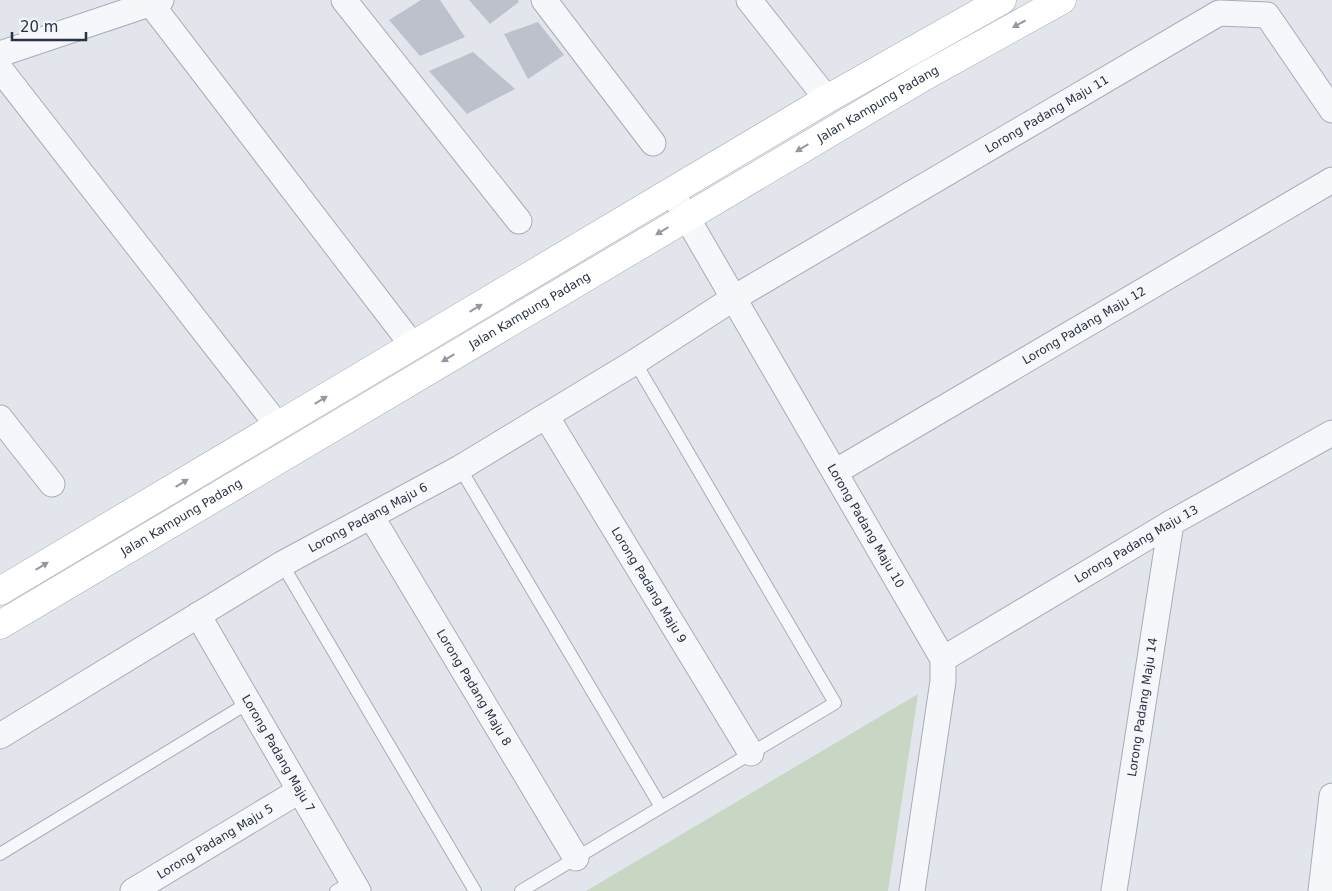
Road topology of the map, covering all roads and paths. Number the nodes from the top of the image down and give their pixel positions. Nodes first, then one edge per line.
1 (344, 0) edge
2 (544, 0) edge
3 (749, 0) edge
4 (1002, 0) edge
5 (1062, 0) edge
6 (156, 2) edge
7 (0, 54) edge
8 (0, 69) edge
9 (827, 99) junction
10 (1332, 110) edge
11 (653, 143) dead end
12 (1332, 180) edge
13 (672, 192) junction
14 (687, 216) junction
15 (519, 222) dead end
16 (734, 298) junction
17 (412, 346) junction
18 (635, 362) junction
19 (546, 416) junction
20 (0, 418) edge
21 (278, 426) junction
22 (1332, 433) edge
23 (460, 468) junction
24 (834, 472) junction
25 (52, 484) dead end
26 (371, 516) junction
27 (1171, 522) junction
28 (282, 564) junction
29 (0, 591) edge
30 (198, 615) junction
31 (0, 625) edge
32 (943, 659) junction
33 (248, 703) junction
34 (0, 736) edge
35 (751, 753) junction
36 (299, 791) junction
37 (1332, 796) edge
38 (661, 807) junction
39 (0, 854) edge
40 (576, 858) junction
41 (349, 888) edge
42 (133, 891) edge
43 (475, 891) edge
44 (521, 891) edge
45 (912, 891) edge
46 (1114, 891) edge
47 (1321, 891) edge

1 - 15 street
2 - 11 street
3 - 9 street
4 - 9 street
5 -> 14 street, Jalan Kampung Padang
6 - 7 street
6 - 17 street
8 - 21 street
9 - 13 street
10 - 16 street, Lorong Padang Maju 11
12 - 24 street, Lorong Padang Maju 12
13 - 14 street, Lorong Padang Maju 10
17 -> 13 street
14 - 16 street, Lorong Padang Maju 10
14 -> 31 street, Jalan Kampung Padang
16 - 18 street, Lorong Padang Maju 6
16 - 24 street, Lorong Padang Maju 10
21 -> 17 street
18 - 19 street, Lorong Padang Maju 6
18 - 35 lane
19 - 23 street, Lorong Padang Maju 6
19 - 35 street, Lorong Padang Maju 9
20 - 25 street
29 -> 21 street
22 - 27 street, Lorong Padang Maju 13
23 - 26 street, Lorong Padang Maju 6
23 - 38 lane
24 - 32 street, Lorong Padang Maju 10
26 - 28 street, Lorong Padang Maju 6
26 - 40 street, Lorong Padang Maju 8
27 - 32 street, Lorong Padang Maju 13
27 - 46 street, Lorong Padang Maju 14
28 - 30 street, Lorong Padang Maju 6
28 - 43 lane
30 - 33 street, Lorong Padang Maju 7
30 - 34 street, Lorong Padang Maju 6
32 - 45 street
33 - 36 street, Lorong Padang Maju 7
33 - 39 lane
35 - 38 lane
36 - 41 street, Lorong Padang Maju 7
36 - 42 street, Lorong Padang Maju 5
37 - 47 street
38 - 40 lane
40 - 44 lane

